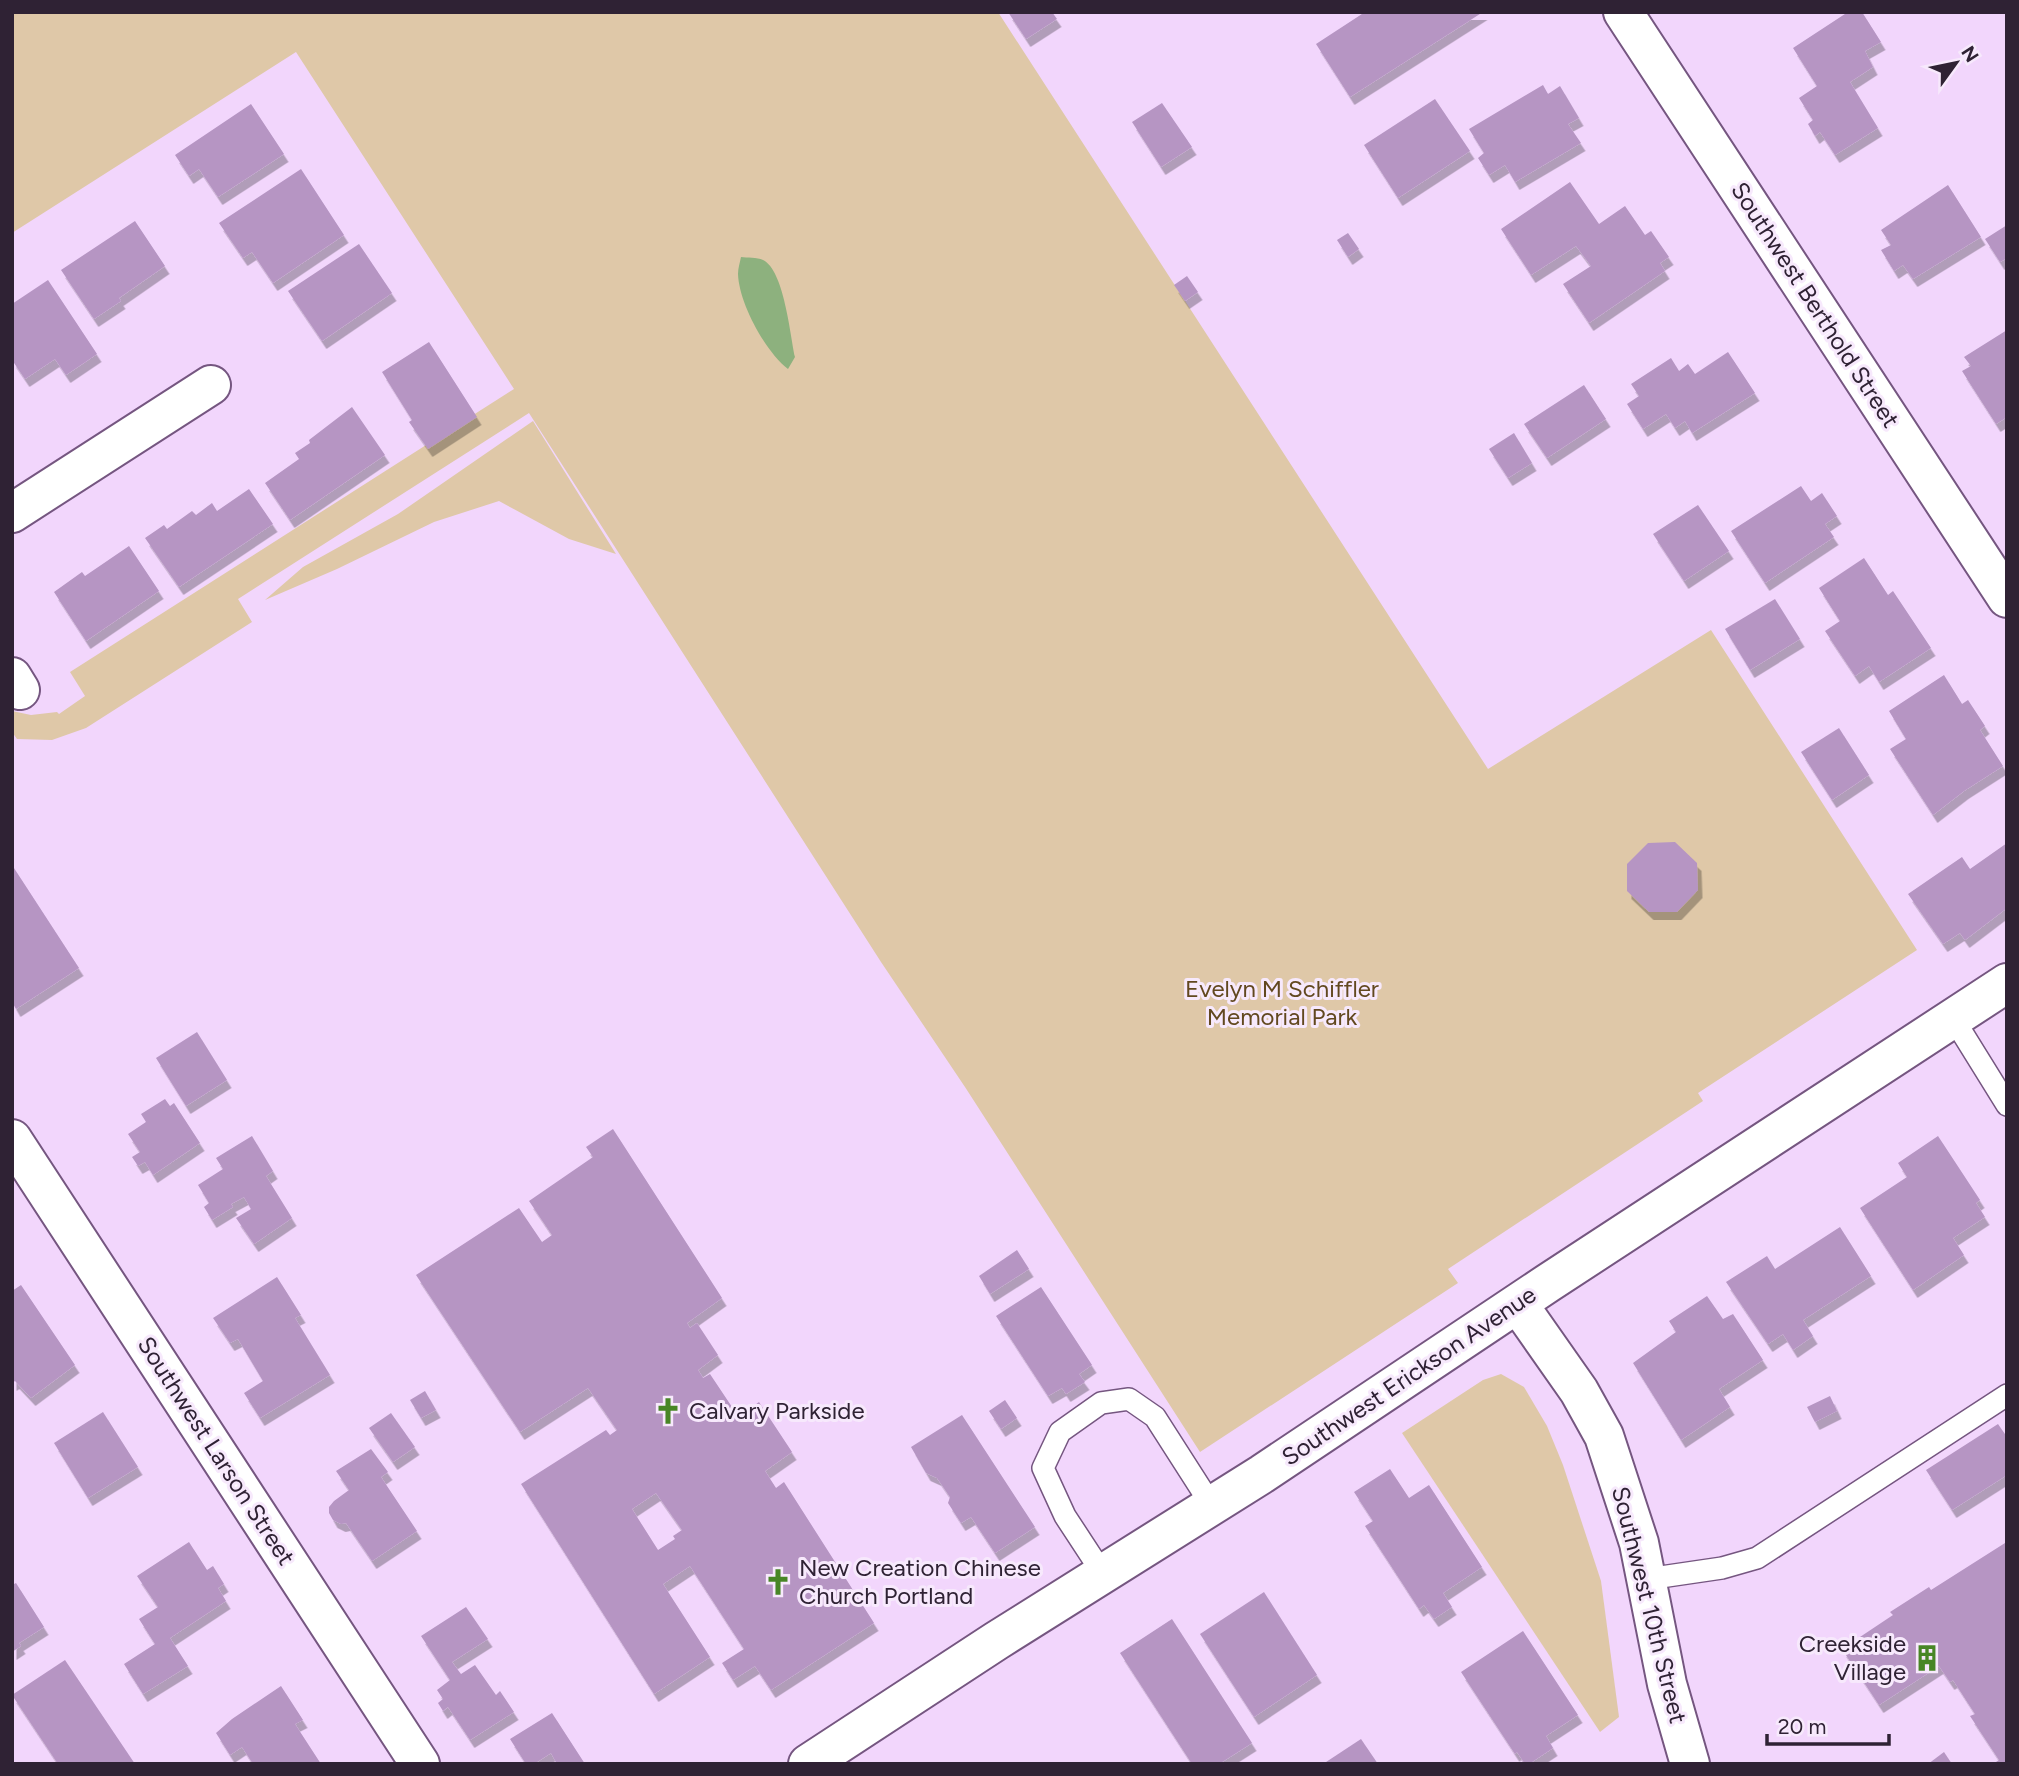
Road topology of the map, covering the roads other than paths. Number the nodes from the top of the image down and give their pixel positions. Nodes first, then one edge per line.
1 (1623, 12) edge
2 (211, 385) dead end
3 (12, 513) edge
4 (2007, 598) edge
5 (2007, 984) edge
6 (1953, 1018) junction
7 (2007, 1105) edge
8 (12, 1139) edge
9 (1518, 1304) junction
10 (2007, 1395) edge
11 (1212, 1506) junction
12 (1103, 1574) junction
13 (1647, 1579) junction
14 (420, 1764) edge
15 (808, 1764) edge
16 (1690, 1764) edge

1 - 4 street, Southwest Berthold Street
2 - 3 street
5 - 6 street, Southwest Erickson Avenue
6 - 7 lane
6 - 9 street, Southwest Erickson Avenue
8 - 14 street, Southwest Larson Street
9 - 11 street, Southwest Erickson Avenue
9 - 13 street, Southwest 10th Street
10 - 13 lane
11 - 12 street, Southwest Erickson Avenue
11 - 12 lane
12 - 15 street, Southwest Erickson Avenue
13 - 16 street, Southwest 10th Street

